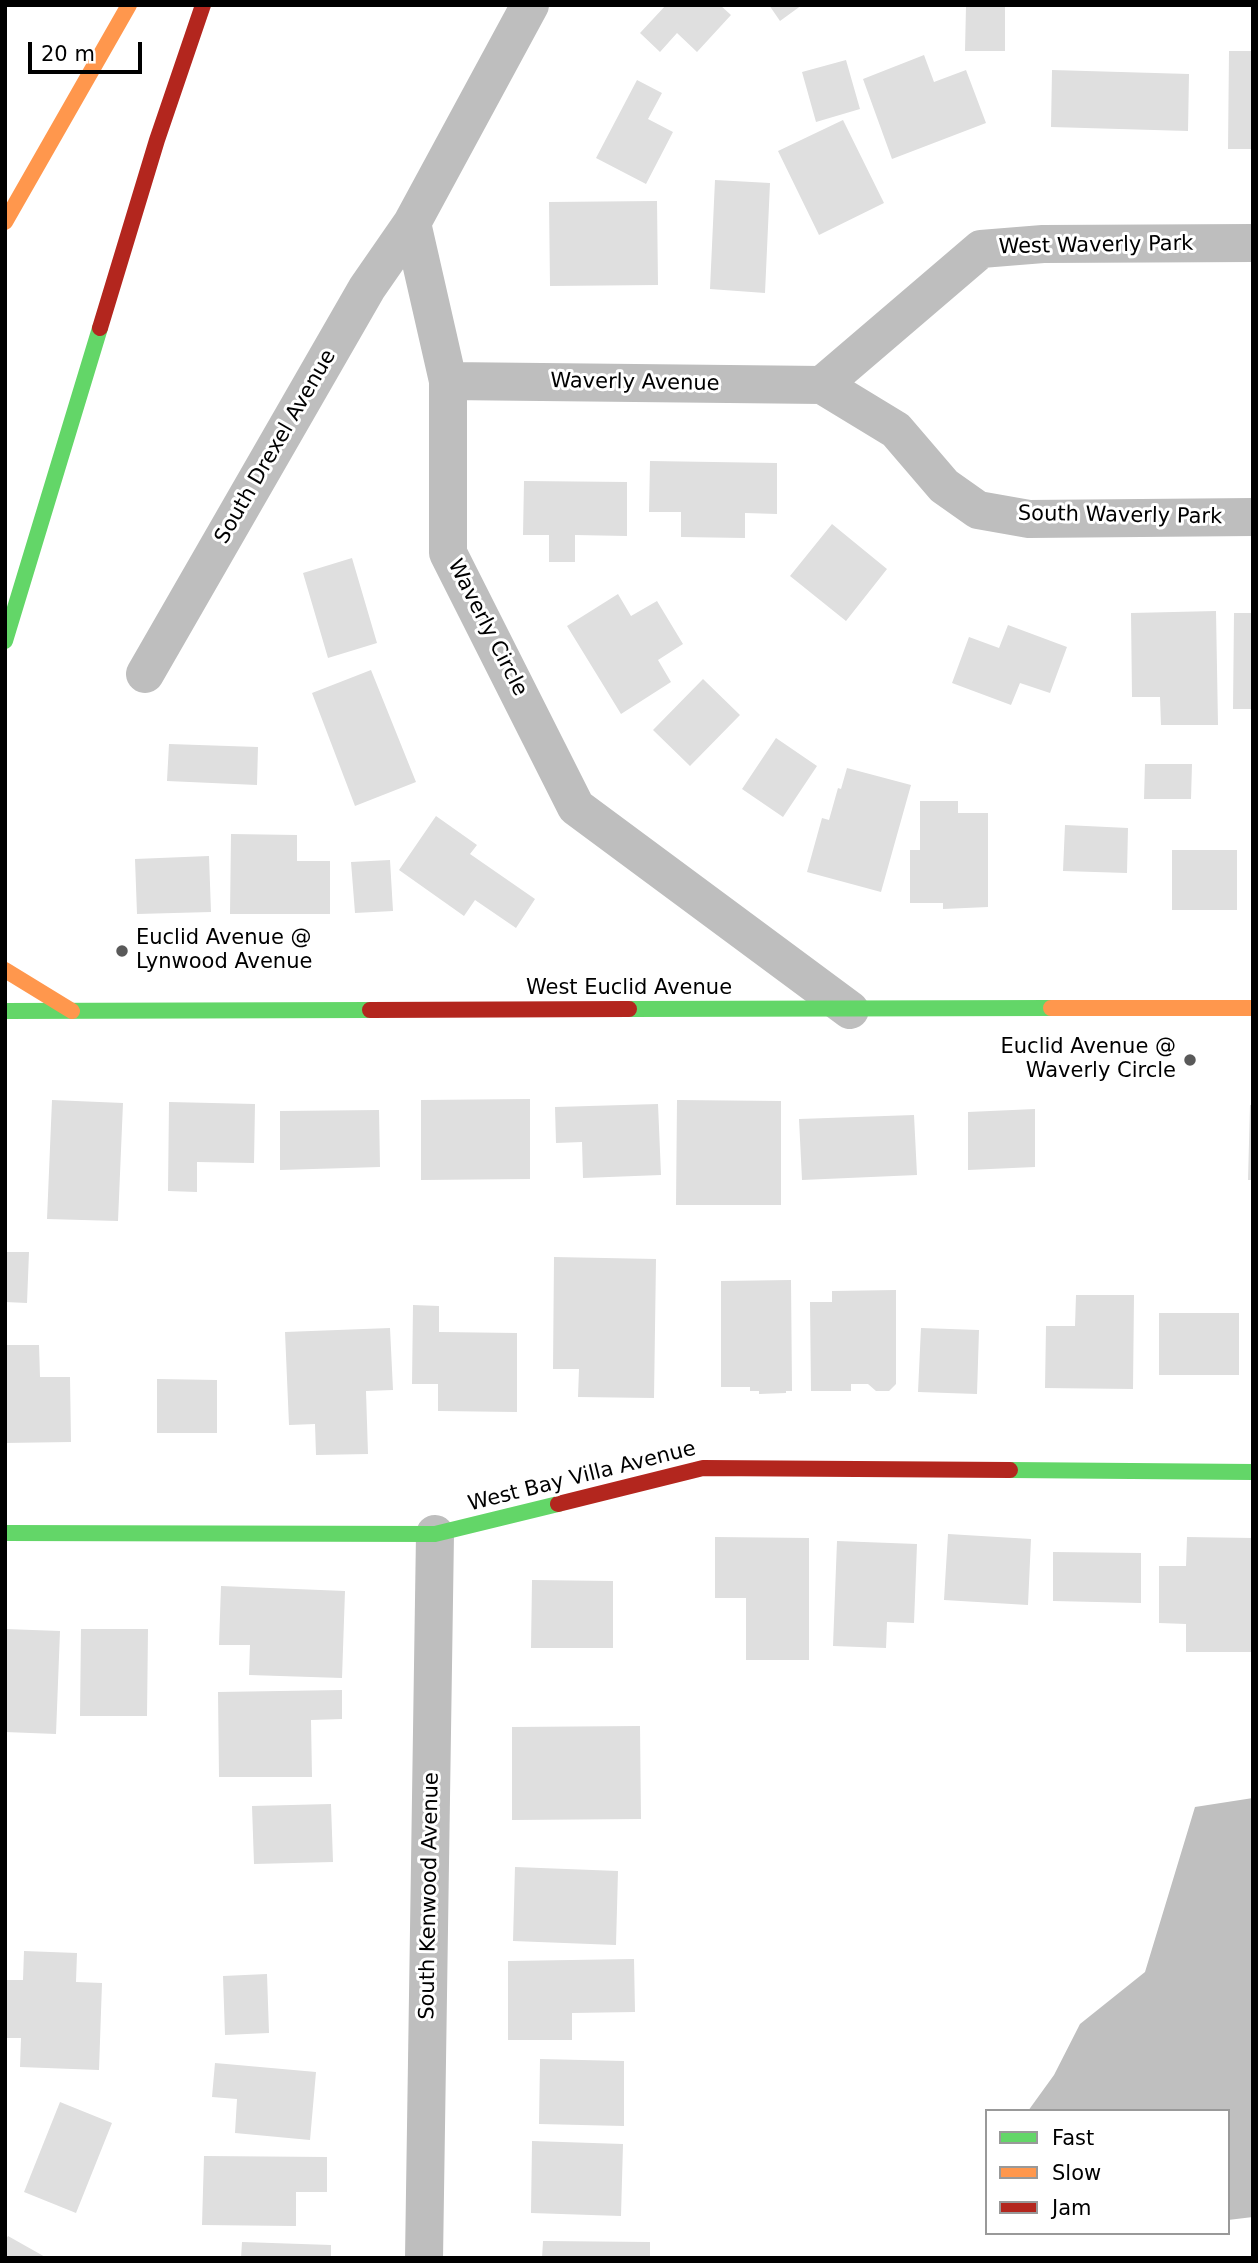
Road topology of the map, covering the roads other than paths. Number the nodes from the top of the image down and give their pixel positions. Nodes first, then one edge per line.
1 (129, 5) edge
2 (202, 5) edge
3 (530, 5) edge
4 (5, 222) edge
5 (412, 223) junction
6 (1253, 243) edge
7 (448, 381) junction
8 (822, 385) junction
9 (1253, 517) edge
10 (5, 642) edge
11 (145, 674) dead end
12 (5, 970) edge
13 (1253, 1008) edge
14 (850, 1010) junction
15 (5, 1011) edge
16 (72, 1011) junction
17 (1253, 1472) edge
18 (5, 1533) edge
19 (435, 1534) junction
20 (424, 2258) edge

1 - 4 main road
2 - 10 main road
3 - 5 street
5 - 7 street, Waverly Circle
5 - 11 street, South Drexel Avenue
6 - 8 street, West Waverly Park
7 - 8 street, Waverly Avenue
7 - 14 street, Waverly Circle
8 - 9 street, South Waverly Park
12 - 16 main road
13 - 14 main road, West Euclid Avenue
14 - 16 main road, West Euclid Avenue
15 - 16 main road, West Euclid Avenue
17 - 19 main road, West Bay Villa Avenue
18 - 19 main road, West Bay Villa Avenue
19 - 20 street, South Kenwood Avenue

